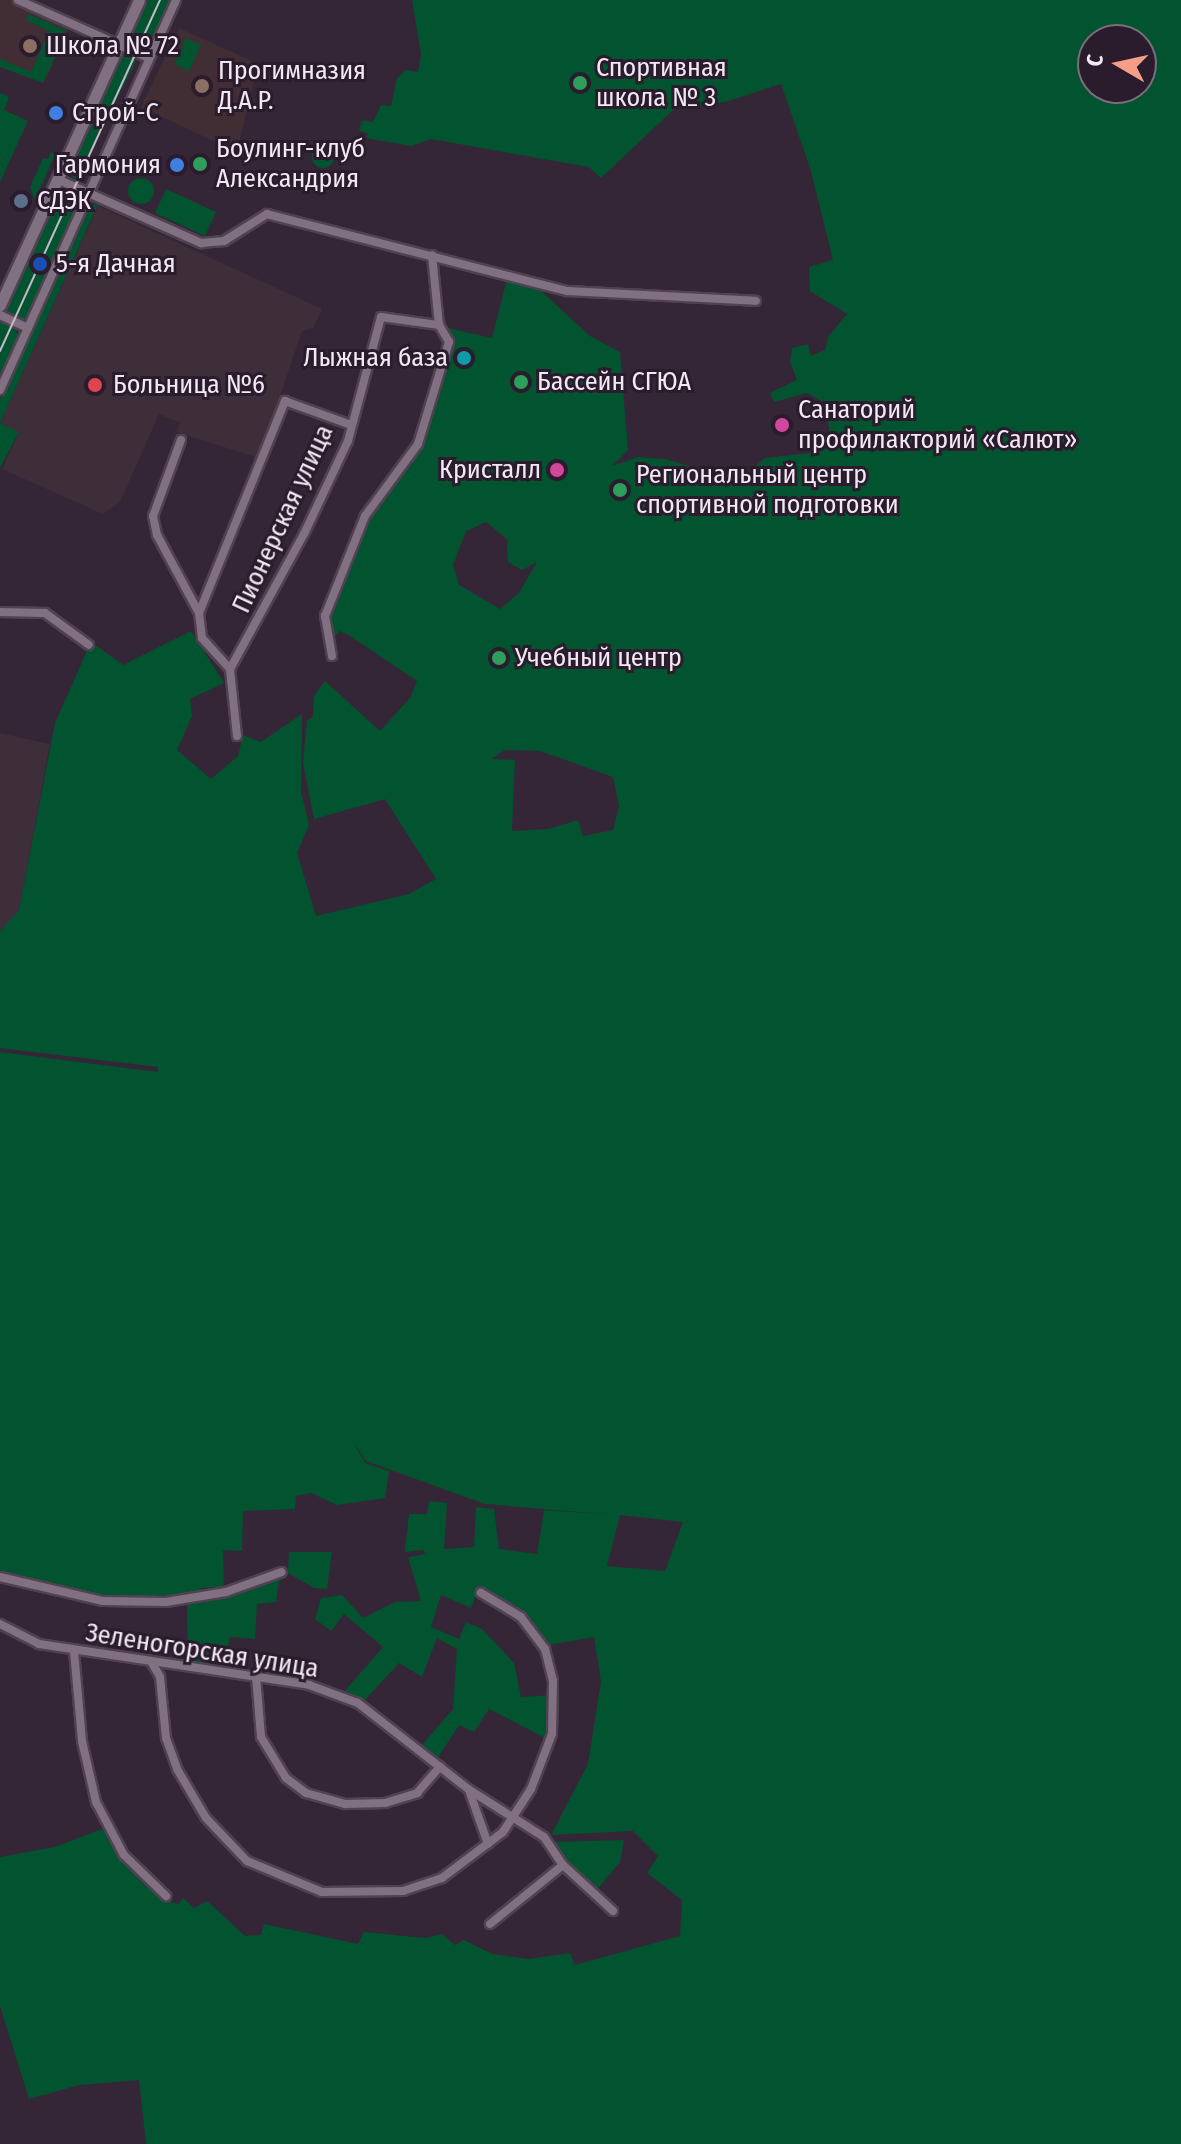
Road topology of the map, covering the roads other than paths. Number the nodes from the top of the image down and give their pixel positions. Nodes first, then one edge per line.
1 (18, 0) edge
2 (139, 0) edge
3 (176, 0) edge
4 (119, 45) junction
5 (149, 58) junction
6 (57, 179) junction
7 (88, 193) junction
8 (432, 255) junction
9 (3, 289) edge
10 (756, 301) dead end
11 (0, 305) edge
12 (0, 315) edge
13 (439, 325) junction
14 (28, 328) junction
15 (0, 390) edge
16 (349, 424) junction
17 (181, 440) dead end
18 (0, 612) edge
19 (199, 613) junction
20 (89, 645) dead end
21 (332, 656) dead end
22 (230, 669) junction
23 (237, 736) dead end
24 (282, 1572) dead end
25 (0, 1577) edge
26 (481, 1593) dead end
27 (0, 1624) edge
28 (74, 1651) junction
29 (152, 1663) junction
30 (256, 1676) junction
31 (440, 1767) junction
32 (468, 1789) junction
33 (514, 1815) junction
34 (488, 1844) junction
35 (563, 1865) junction
36 (166, 1896) dead end
37 (613, 1911) dead end
38 (490, 1924) dead end

1 - 4 street
2 - 4 street
3 - 5 street
4 - 5 street
4 - 6 street
5 - 7 street
6 - 7 street
6 - 9 street
7 - 8 street
7 - 14 street
8 - 10 street
8 - 13 street
9 - 11 street
12 - 14 street
13 - 16 street, Пионерская улица
13 - 21 street
14 - 15 street
16 - 19 street
16 - 22 street, Пионерская улица
17 - 19 street
18 - 20 street
19 - 22 street
22 - 23 street
24 - 25 street
26 - 33 street
27 - 28 street, Зеленогорская улица
28 - 29 street, Зеленогорская улица
28 - 36 street
29 - 30 street, Зеленогорская улица
29 - 34 street
30 - 31 street, Зеленогорская улица
30 - 31 street
31 - 32 street, Зеленогорская улица
32 - 33 street, Зеленогорская улица
32 - 34 street
33 - 34 street
33 - 35 street, Зеленогорская улица
35 - 37 street, Зеленогорская улица
35 - 38 street

